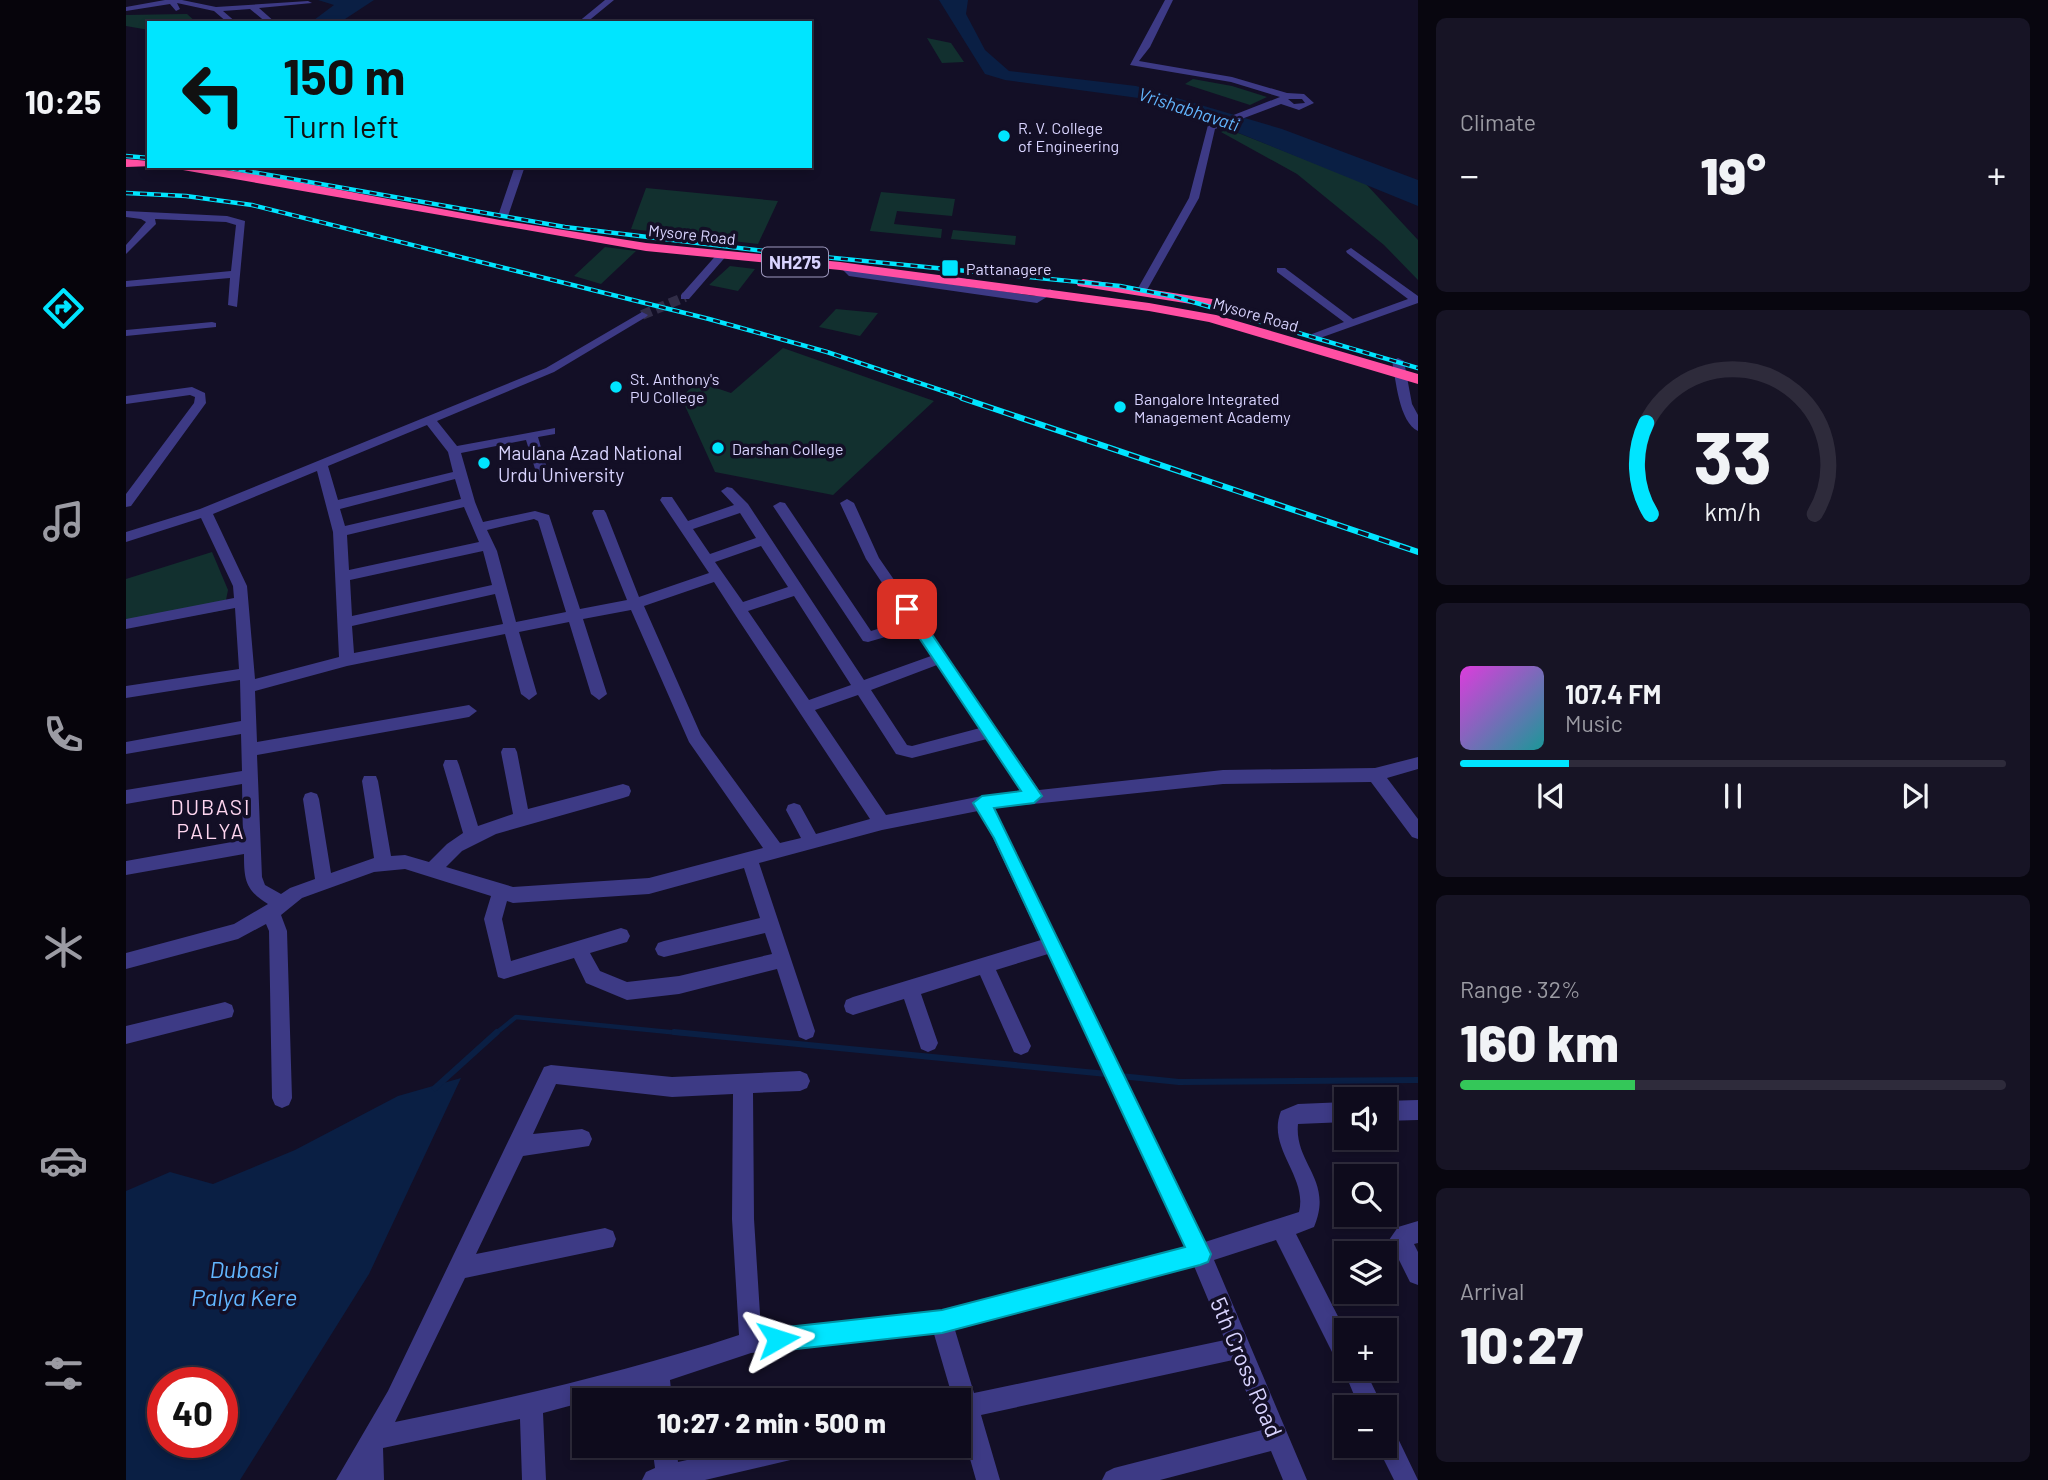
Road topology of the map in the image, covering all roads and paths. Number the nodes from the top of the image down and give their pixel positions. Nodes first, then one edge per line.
1 (171, 0) edge
2 (1169, 0) edge
3 (610, 1) edge
4 (307, 3) dead end
5 (296, 4) junction
6 (252, 7) junction
7 (128, 9) dead end
8 (216, 9) junction
9 (176, 11) dead end
10 (310, 15) dead end
11 (231, 21) edge
12 (270, 21) edge
13 (583, 21) edge
14 (1283, 99) junction
15 (1250, 111) junction
16 (126, 156) edge
17 (147, 158) edge
18 (126, 163) edge
19 (147, 165) edge
20 (181, 168) edge
21 (241, 168) edge
22 (519, 168) edge
23 (126, 214) edge
24 (145, 216) junction
25 (503, 216) junction
26 (128, 246) edge
27 (1351, 251) dead end
28 (723, 254) junction
29 (1281, 270) dead end
30 (236, 274) junction
31 (126, 284) edge
32 (1142, 290) junction
33 (685, 297) tunnel mouth
34 (233, 305) dead end
35 (642, 315) tunnel mouth
36 (1352, 323) junction
37 (212, 325) dead end
38 (126, 333) edge
39 (1316, 336) junction
40 (1418, 366) edge
41 (1398, 368) junction
42 (1418, 379) edge
43 (126, 400) edge
44 (429, 421) junction
45 (1418, 427) edge
46 (551, 431) dead end
47 (531, 435) junction
48 (454, 451) junction
49 (321, 464) junction
50 (542, 472) dead end
51 (460, 474) junction
52 (727, 491) dead end
53 (667, 500) dead end
54 (468, 502) junction
55 (126, 503) edge
56 (847, 503) dead end
57 (333, 506) junction
58 (780, 506) dead end
59 (743, 507) junction
60 (205, 512) junction
61 (599, 513) dead end
62 (479, 527) junction
63 (684, 527) junction
64 (340, 532) junction
65 (126, 537) edge
66 (764, 540) junction
67 (488, 545) junction
68 (706, 560) junction
69 (344, 576) junction
70 (716, 576) junction
71 (501, 588) junction
72 (796, 590) junction
73 (240, 602) junction
74 (638, 603) junction
75 (739, 609) junction
76 (576, 617) junction
77 (347, 622) junction
78 (916, 622) junction
79 (126, 624) edge
80 (512, 629) junction
81 (941, 659) junction
82 (347, 660) junction
83 (247, 680) junction
84 (858, 687) junction
85 (126, 692) edge
86 (529, 694) dead end
87 (599, 694) dead end
88 (805, 708) junction
89 (469, 711) dead end
90 (249, 726) junction
91 (990, 732) junction
92 (126, 748) edge
93 (250, 750) junction
94 (509, 752) dead end
95 (1418, 763) edge
96 (451, 765) dead end
97 (1376, 775) junction
98 (250, 776) junction
99 (370, 782) dead end
100 (623, 791) dead end
101 (1034, 796) junction
102 (126, 797) edge
103 (312, 799) dead end
104 (982, 803) junction
105 (794, 810) dead end
106 (522, 820) junction
107 (882, 823) junction
108 (1418, 832) edge
109 (473, 838) junction
110 (812, 842) junction
111 (253, 845) junction
112 (776, 852) junction
113 (750, 861) junction
114 (384, 864) junction
115 (126, 868) edge
116 (433, 870) junction
117 (324, 882) junction
118 (501, 891) junction
119 (276, 908) junction
120 (769, 924) junction
121 (621, 936) dead end
122 (1053, 944) junction
123 (579, 949) junction
124 (664, 949) dead end
125 (126, 961) edge
126 (781, 961) junction
127 (985, 965) junction
128 (910, 989) junction
129 (853, 1006) dead end
130 (225, 1010) dead end
131 (806, 1031) dead end
132 (126, 1035) edge
133 (928, 1042) dead end
134 (1021, 1046) dead end
135 (800, 1081) dead end
136 (743, 1084) junction
137 (282, 1098) dead end
138 (1418, 1110) edge
139 (1397, 1111) edge
140 (1334, 1112) edge
141 (582, 1139) dead end
142 (517, 1146) junction
143 (1282, 1230) junction
144 (1418, 1232) edge
145 (605, 1239) dead end
146 (1200, 1254) junction
147 (459, 1268) junction
148 (1418, 1274) edge
149 (942, 1322) junction
150 (1334, 1332) edge
151 (751, 1342) junction
152 (1238, 1349) junction
153 (658, 1372) junction
154 (659, 1388) edge
155 (958, 1388) edge
156 (531, 1405) junction
157 (971, 1405) edge
158 (971, 1430) edge
159 (1276, 1438) junction
160 (371, 1439) junction
161 (664, 1458) edge
162 (750, 1458) edge
163 (1396, 1458) edge
164 (663, 1479) edge
165 (348, 1480) edge
166 (372, 1480) edge
167 (534, 1480) edge
168 (988, 1480) edge
169 (1114, 1480) edge
170 (1295, 1480) edge
171 (1407, 1480) edge

1 - 7 street
1 - 8 street
1 - 9 street
2 - 14 street
3 - 13 street
4 - 5 street
5 - 6 street
5 - 10 street
6 - 8 street
6 - 12 street
8 - 11 street
14 - 15 street
14 - 15 street
15 - 32 street
16 - 17 highway
18 - 19 highway
20 - 28 highway, Mysore Road / NH275
21 - 25 highway, Mysore Road / NH275
22 - 25 street
23 - 24 street
24 - 26 street
24 - 30 street
25 - 32 highway, Mysore Road / NH275
27 - 36 street
28 - 33 street
28 - 41 highway, Mysore Road / NH275
29 - 36 street
30 - 31 street
30 - 34 street
32 - 39 highway, Mysore Road / NH275
35 - 44 street
36 - 39 street
37 - 38 street
39 - 41 highway, Mysore Road / NH275
40 - 41 highway, Mysore Road / NH275
41 - 42 highway, Mysore Road / NH275
41 - 45 street
43 - 55 street
44 - 48 street
44 - 49 street
46 - 47 street
47 - 48 street
47 - 50 street
48 - 51 street
49 - 57 street
49 - 60 street
51 - 54 street
51 - 57 street
52 - 59 street
53 - 63 street
54 - 62 street
54 - 64 street
56 - 78 street
57 - 64 street
58 - 78 street
59 - 63 street
59 - 66 street
60 - 65 street
60 - 73 street
61 - 74 street
62 - 67 street
62 - 76 street
63 - 68 street
64 - 69 street
66 - 68 street
66 - 72 street
67 - 69 street
67 - 71 street
68 - 70 street
69 - 77 street
70 - 74 street
70 - 75 street
71 - 77 street
71 - 80 street
72 - 75 street
72 - 84 street
73 - 79 street
73 - 83 street
74 - 76 street
74 - 112 street
75 - 88 street
76 - 80 street
76 - 87 street
77 - 82 street
78 - 81 street
80 - 82 street
80 - 86 street
81 - 84 street
81 - 91 street
82 - 83 street
83 - 85 street
83 - 90 street
84 - 88 street
84 - 91 street
88 - 107 street
89 - 93 street
90 - 92 street
90 - 93 street
91 - 101 street
93 - 98 street
94 - 106 street
95 - 97 street
96 - 109 street
97 - 101 street
97 - 108 street
98 - 102 street
98 - 111 street
99 - 114 street
100 - 106 street
101 - 104 street
103 - 117 street
104 - 107 street
104 - 122 street, 5th Cross Road
105 - 110 street
106 - 109 street
107 - 110 street
109 - 116 street
110 - 112 street
111 - 115 street
111 - 119 street
112 - 113 street
113 - 118 street
113 - 120 street
114 - 116 street
114 - 117 street
116 - 118 street
117 - 119 street
118 - 123 street
119 - 125 street
119 - 137 street
120 - 124 street
120 - 126 street
121 - 123 street
122 - 127 street
122 - 146 street, 5th Cross Road
123 - 126 street
126 - 131 street
127 - 128 street
127 - 134 street
128 - 129 street
128 - 133 street
130 - 132 street
135 - 136 street
136 - 142 street
136 - 151 street
138 - 139 street
140 - 143 street
141 - 142 street
142 - 147 street
143 - 146 street
143 - 150 street
144 - 148 street
145 - 147 street
146 - 149 street
146 - 152 street, 5th Cross Road
147 - 160 street
149 - 151 street
149 - 155 street
151 - 153 street
152 - 157 street
152 - 159 street, 5th Cross Road
153 - 154 street
153 - 156 street
156 - 160 street
156 - 167 street
158 - 168 street
159 - 169 street
159 - 170 street, 5th Cross Road
160 - 165 street
160 - 166 street
161 - 164 street
162 - 164 street
163 - 171 street

